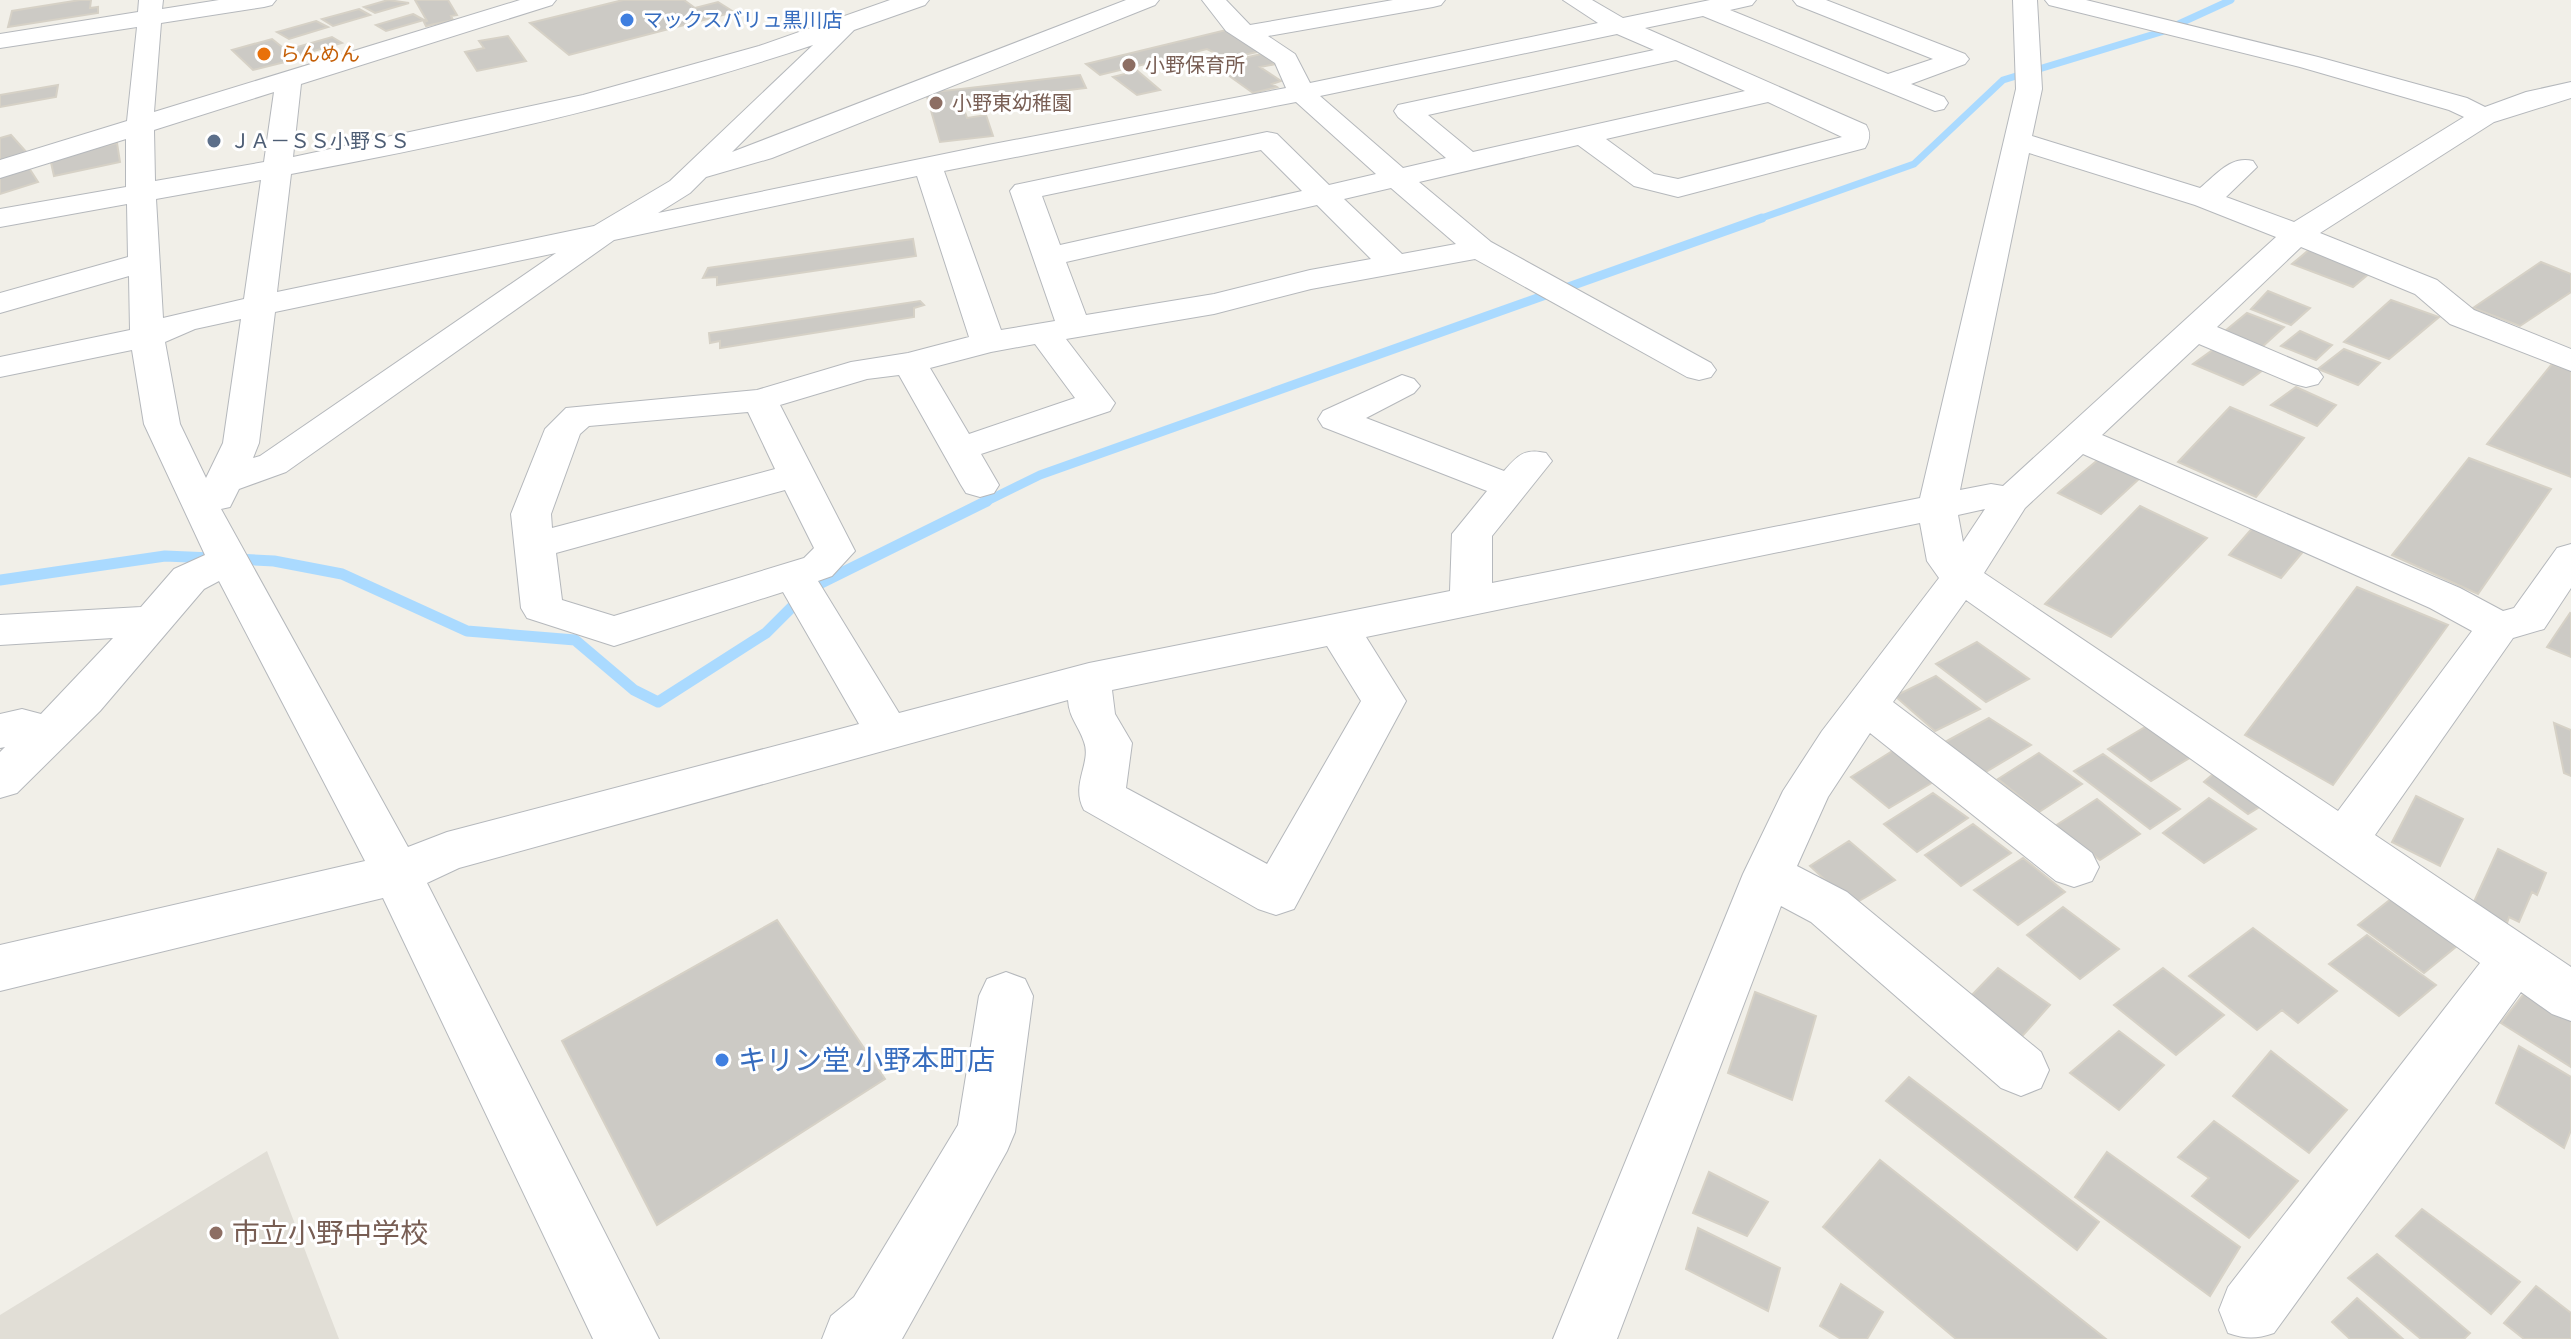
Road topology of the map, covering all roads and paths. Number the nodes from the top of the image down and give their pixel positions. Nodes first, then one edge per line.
1 (264, 0) edge
2 (544, 0) edge
3 (917, 0) edge
4 (1147, 0) edge
5 (1214, 0) edge
6 (1433, 0) edge
7 (1575, 0) edge
8 (1744, 0) edge
9 (1805, 0) edge
10 (2025, 0) edge
11 (2057, 0) edge
12 (1349, 6) edge
13 (1705, 8) junction
14 (150, 9) edge
15 (852, 21) junction
16 (1620, 26) junction
17 (1245, 33) junction
18 (0, 41) edge
19 (1680, 52) junction
20 (289, 79) junction
21 (1888, 83) junction
22 (2571, 90) edge
23 (1301, 92) junction
24 (1772, 93) junction
25 (1935, 103) dead end
26 (2484, 116) junction
27 (140, 124) junction
28 (1585, 137) junction
29 (2017, 140) junction
30 (988, 153) junction
31 (1469, 163) junction
32 (928, 166) junction
33 (2243, 167) dead end
34 (0, 169) edge
35 (275, 169) junction
36 (689, 179) junction
37 (1398, 179) junction
38 (141, 192) junction
39 (1324, 195) junction
40 (2205, 199) junction
41 (0, 218) edge
42 (603, 234) junction
43 (2297, 234) junction
44 (1480, 249) junction
45 (1049, 257) junction
46 (144, 262) junction
47 (1395, 265) junction
48 (0, 303) edge
49 (257, 306) junction
50 (1059, 330) junction
51 (2196, 330) junction
52 (147, 337) junction
53 (988, 342) junction
54 (2571, 361) edge
55 (910, 363) junction
56 (0, 367) edge
57 (1699, 370) dead end
58 (2306, 377) dead end
59 (1402, 386) dead end
60 (760, 400) junction
61 (2078, 438) junction
62 (959, 449) junction
63 (797, 475) junction
64 (225, 481) junction
65 (980, 485) dead end
66 (2011, 500) junction
67 (1937, 507) junction
68 (205, 517) junction
69 (534, 546) junction
70 (2571, 557) edge
71 (230, 560) junction
72 (1961, 577) junction
73 (804, 593) junction
74 (1471, 600) junction
75 (153, 621) junction
76 (1337, 627) junction
77 (2498, 627) junction
78 (0, 630) edge
79 (1089, 679) junction
80 (1866, 705) junction
81 (0, 731) edge
82 (49, 733) junction
83 (888, 733) junction
84 (0, 780) edge
85 (2345, 839) junction
86 (2074, 867) dead end
87 (397, 874) junction
88 (1768, 874) junction
89 (2515, 958) junction
90 (0, 968) edge
91 (1006, 996) dead end
92 (2571, 997) edge
93 (2021, 1070) dead end
94 (2251, 1310) dead end
95 (627, 1339) edge
96 (854, 1339) edge
97 (1585, 1339) edge

1 - 14 street
2 - 20 street
3 - 15 street
4 - 36 street
5 - 17 street
6 - 12 street
7 - 16 street
8 - 13 street
9 - 21 street
10 - 29 street
11 - 26 street
12 - 17 street
13 - 16 street
13 - 21 street
14 - 18 street
14 - 27 street
15 - 35 street
15 - 36 street
16 - 19 street
16 - 23 street
17 - 23 street
19 - 24 street
19 - 31 street
20 - 27 street
20 - 35 street
21 - 25 street
22 - 26 street
23 - 30 street
23 - 37 street
24 - 28 street
24 - 28 street
26 - 43 street
27 - 34 street
27 - 38 street
28 - 31 street
29 - 40 street
29 - 67 street
30 - 32 street
30 - 36 street
31 - 37 street
32 - 42 street
32 - 53 street
33 - 40 street
35 - 38 street
35 - 49 street
36 - 42 street
37 - 39 street
37 - 44 street
38 - 41 street
38 - 46 street
39 - 45 street
39 - 45 street
39 - 47 street
40 - 43 street
42 - 49 street
42 - 64 street
43 - 51 street
43 - 54 street
44 - 47 street
44 - 57 street
45 - 50 street
46 - 48 street
46 - 52 street
47 - 50 street
49 - 52 street
49 - 64 street
50 - 53 street
50 - 62 street
51 - 58 street
51 - 61 street
52 - 56 street
52 - 68 street
53 - 55 street
55 - 60 street
55 - 62 street
59 - 74 street
60 - 63 street
60 - 69 street
61 - 66 street
61 - 77 street
62 - 65 street
63 - 69 street
63 - 73 street
64 - 68 street
66 - 67 street
66 - 72 street
67 - 72 street
67 - 74 street
68 - 71 street
69 - 73 street
70 - 77 street
71 - 75 street
71 - 87 street
72 - 80 street
72 - 85 street
73 - 83 street
74 - 76 street
75 - 78 street
75 - 82 street
76 - 79 street
76 - 79 street
77 - 85 street
79 - 83 street
80 - 86 street
80 - 88 street
81 - 82 street
82 - 84 street
83 - 87 street
85 - 89 street
87 - 90 street
87 - 95 street
88 - 93 street
88 - 97 street
89 - 92 street
89 - 94 street
91 - 96 street

